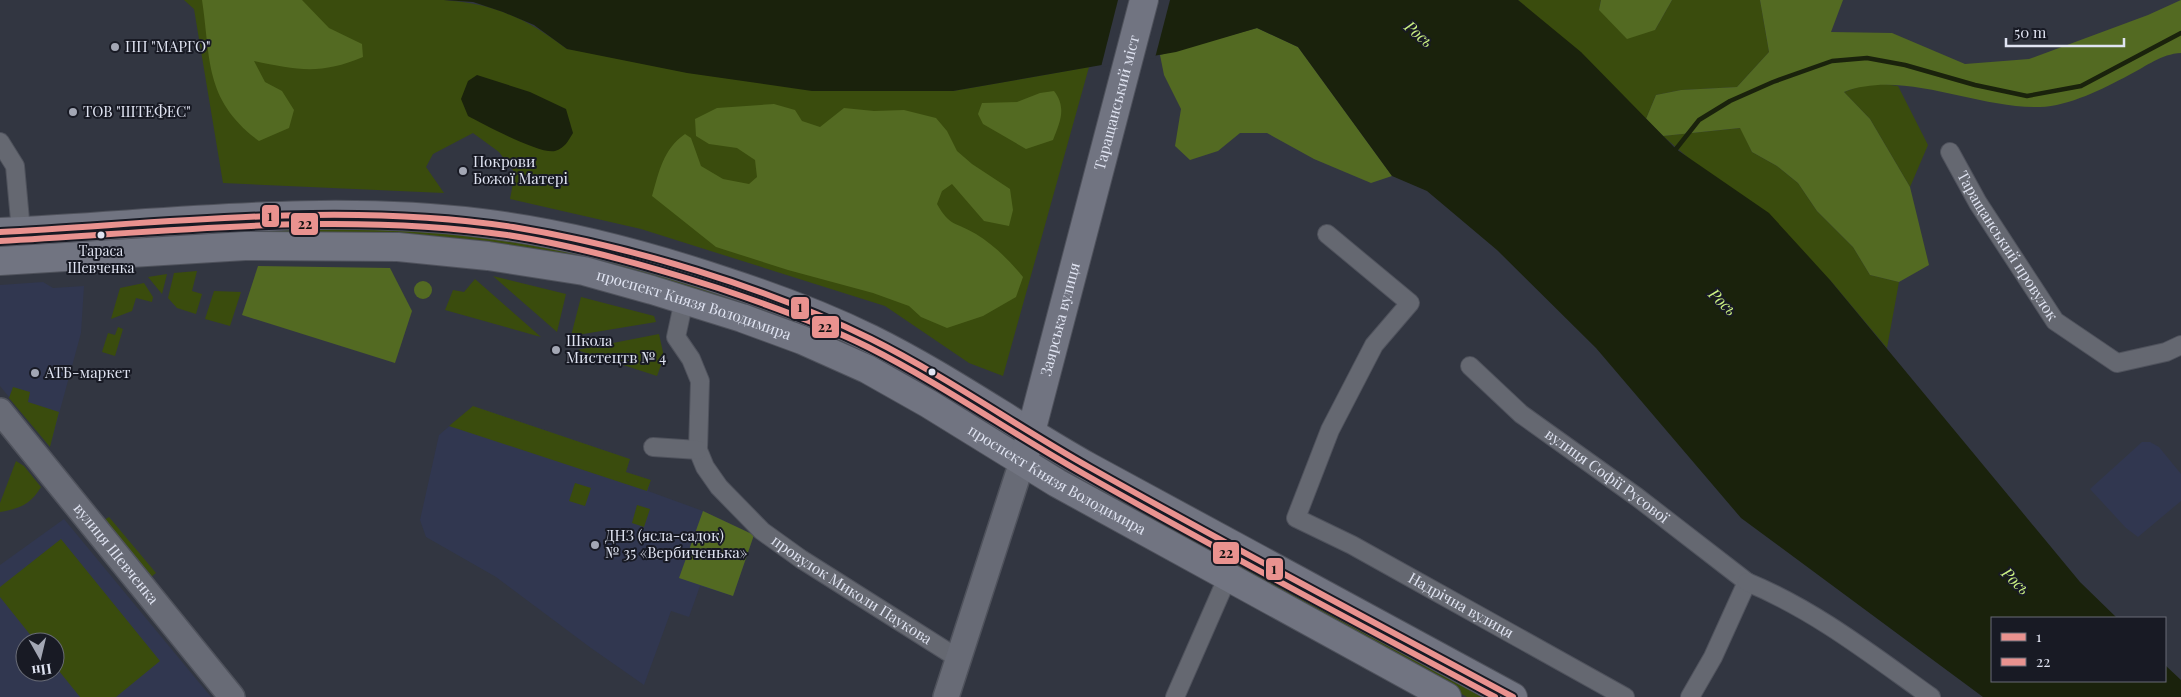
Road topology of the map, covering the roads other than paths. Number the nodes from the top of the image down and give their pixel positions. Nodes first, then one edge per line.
1 (1144, 0) edge
2 (0, 142) edge
3 (1950, 152) dead end
4 (1090, 205) joint
5 (11, 231) edge
6 (1327, 234) dead end
7 (0, 261) edge
8 (684, 300) junction
9 (2181, 345) edge
10 (1470, 366) dead end
11 (0, 411) edge
12 (1031, 434) junction
13 (653, 447) dead end
14 (698, 450) junction
15 (1022, 462) junction
16 (1228, 576) junction
17 (1748, 582) junction
18 (958, 659) junction
19 (232, 697) edge
20 (946, 697) edge
21 (1175, 697) edge
22 (1447, 697) edge
23 (1513, 697) edge
24 (1625, 697) edge
25 (1690, 697) edge
26 (1931, 697) edge

1 - 4 main road, Таращанський міст
2 - 5 street
3 - 9 street, Таращанський провулок
4 - 12 main road, Заярська вулиця
5 - 12 main road, проспект Князя Володимира
6 - 24 street, Надрічна вулиця
7 - 8 main road, проспект Князя Володимира
8 - 14 street, провулок Миколи Паукова
8 - 15 main road, проспект Князя Володимира
10 - 17 street, вулиця Софії Русової
11 - 19 street, вулиця Шевченка
12 - 15 main road, Заярська вулиця
12 - 23 main road, проспект Князя Володимира
13 - 14 street
14 - 18 street, провулок Миколи Паукова
15 - 16 main road, проспект Князя Володимира
15 - 18 street
16 - 21 street
16 - 22 main road, проспект Князя Володимира
17 - 25 street
17 - 26 street, вулиця Софії Русової
18 - 20 street

